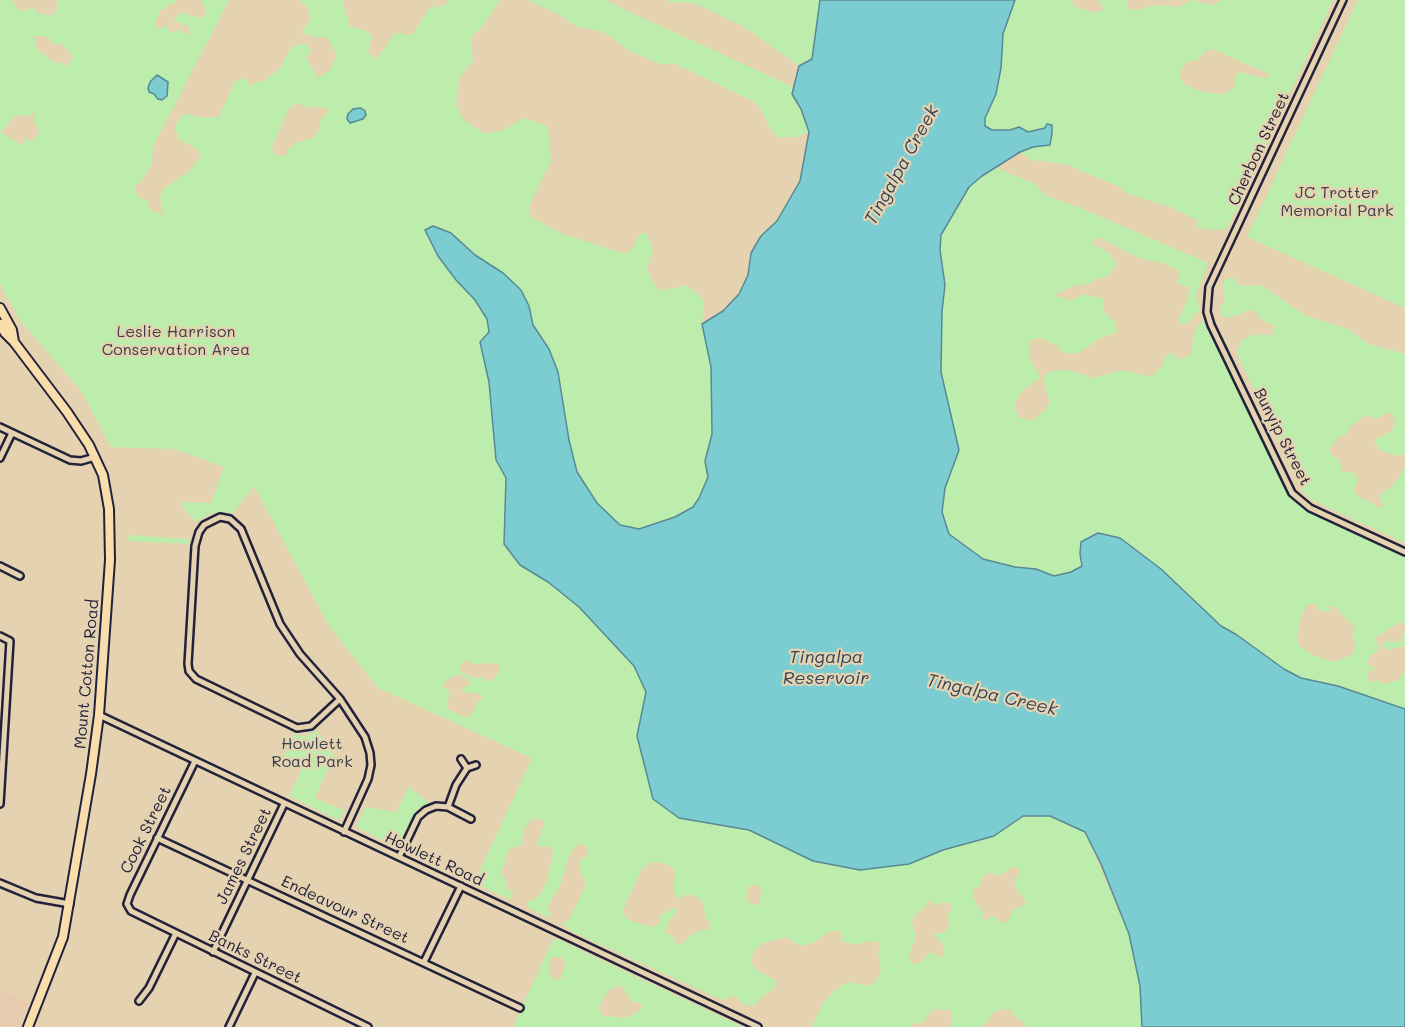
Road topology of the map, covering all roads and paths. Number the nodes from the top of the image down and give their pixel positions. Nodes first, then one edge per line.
1 (1343, 0) edge
2 (0, 308) edge
3 (1207, 312) joint
4 (0, 324) edge
5 (14, 342) junction
6 (0, 427) edge
7 (12, 433) junction
8 (96, 457) junction
9 (0, 458) edge
10 (1405, 552) edge
11 (0, 566) edge
12 (20, 576) dead end
13 (0, 636) edge
14 (340, 699) junction
15 (3, 712) edge
16 (99, 716) junction
17 (461, 759) dead end
18 (195, 761) junction
19 (476, 765) dead end
20 (467, 768) junction
21 (0, 804) edge
22 (284, 804) junction
23 (448, 807) junction
24 (469, 807) dead end
25 (464, 814) junction
26 (471, 819) dead end
27 (344, 832) junction
28 (157, 838) junction
29 (399, 857) junction
30 (247, 879) junction
31 (0, 883) edge
32 (460, 886) junction
33 (70, 904) junction
34 (131, 911) joint
35 (176, 933) junction
36 (213, 952) junction
37 (424, 962) junction
38 (255, 973) junction
39 (139, 1000) dead end
40 (520, 1008) dead end
41 (28, 1027) edge
42 (229, 1027) edge
43 (368, 1027) edge
44 (759, 1027) edge

1 - 3 street, Cherbon Street
2 - 5 main road, Mount Cotton Road
3 - 10 street, Bunyip Street
4 - 5 main road, Mount Cotton Road
5 - 8 main road, Mount Cotton Road
6 - 7 street
7 - 8 street
7 - 9 street
8 - 16 main road, Mount Cotton Road
11 - 12 street
13 - 15 street
14 - 14 street
14 - 27 street
15 - 21 street
16 - 18 street, Howlett Road
16 - 33 main road, Mount Cotton Road
17 - 20 street
18 - 22 street, Howlett Road
18 - 28 street, Cook Street
19 - 20 street
20 - 23 street
22 - 27 street, Howlett Road
22 - 30 street, James Street
23 - 25 street
23 - 29 street
24 - 25 street
25 - 26 street
27 - 29 street, Howlett Road
28 - 30 street, Endeavour Street
28 - 34 street, Cook Street
29 - 32 street, Howlett Road
30 - 36 street, James Street
30 - 37 street, Endeavour Street
31 - 33 street
32 - 37 street
32 - 44 street, Howlett Road
33 - 41 main road, Mount Cotton Road
34 - 35 street, Banks Street
35 - 36 street, Banks Street
35 - 39 street
36 - 38 street, Banks Street
37 - 40 street, Endeavour Street
38 - 42 street
38 - 43 street, Banks Street

